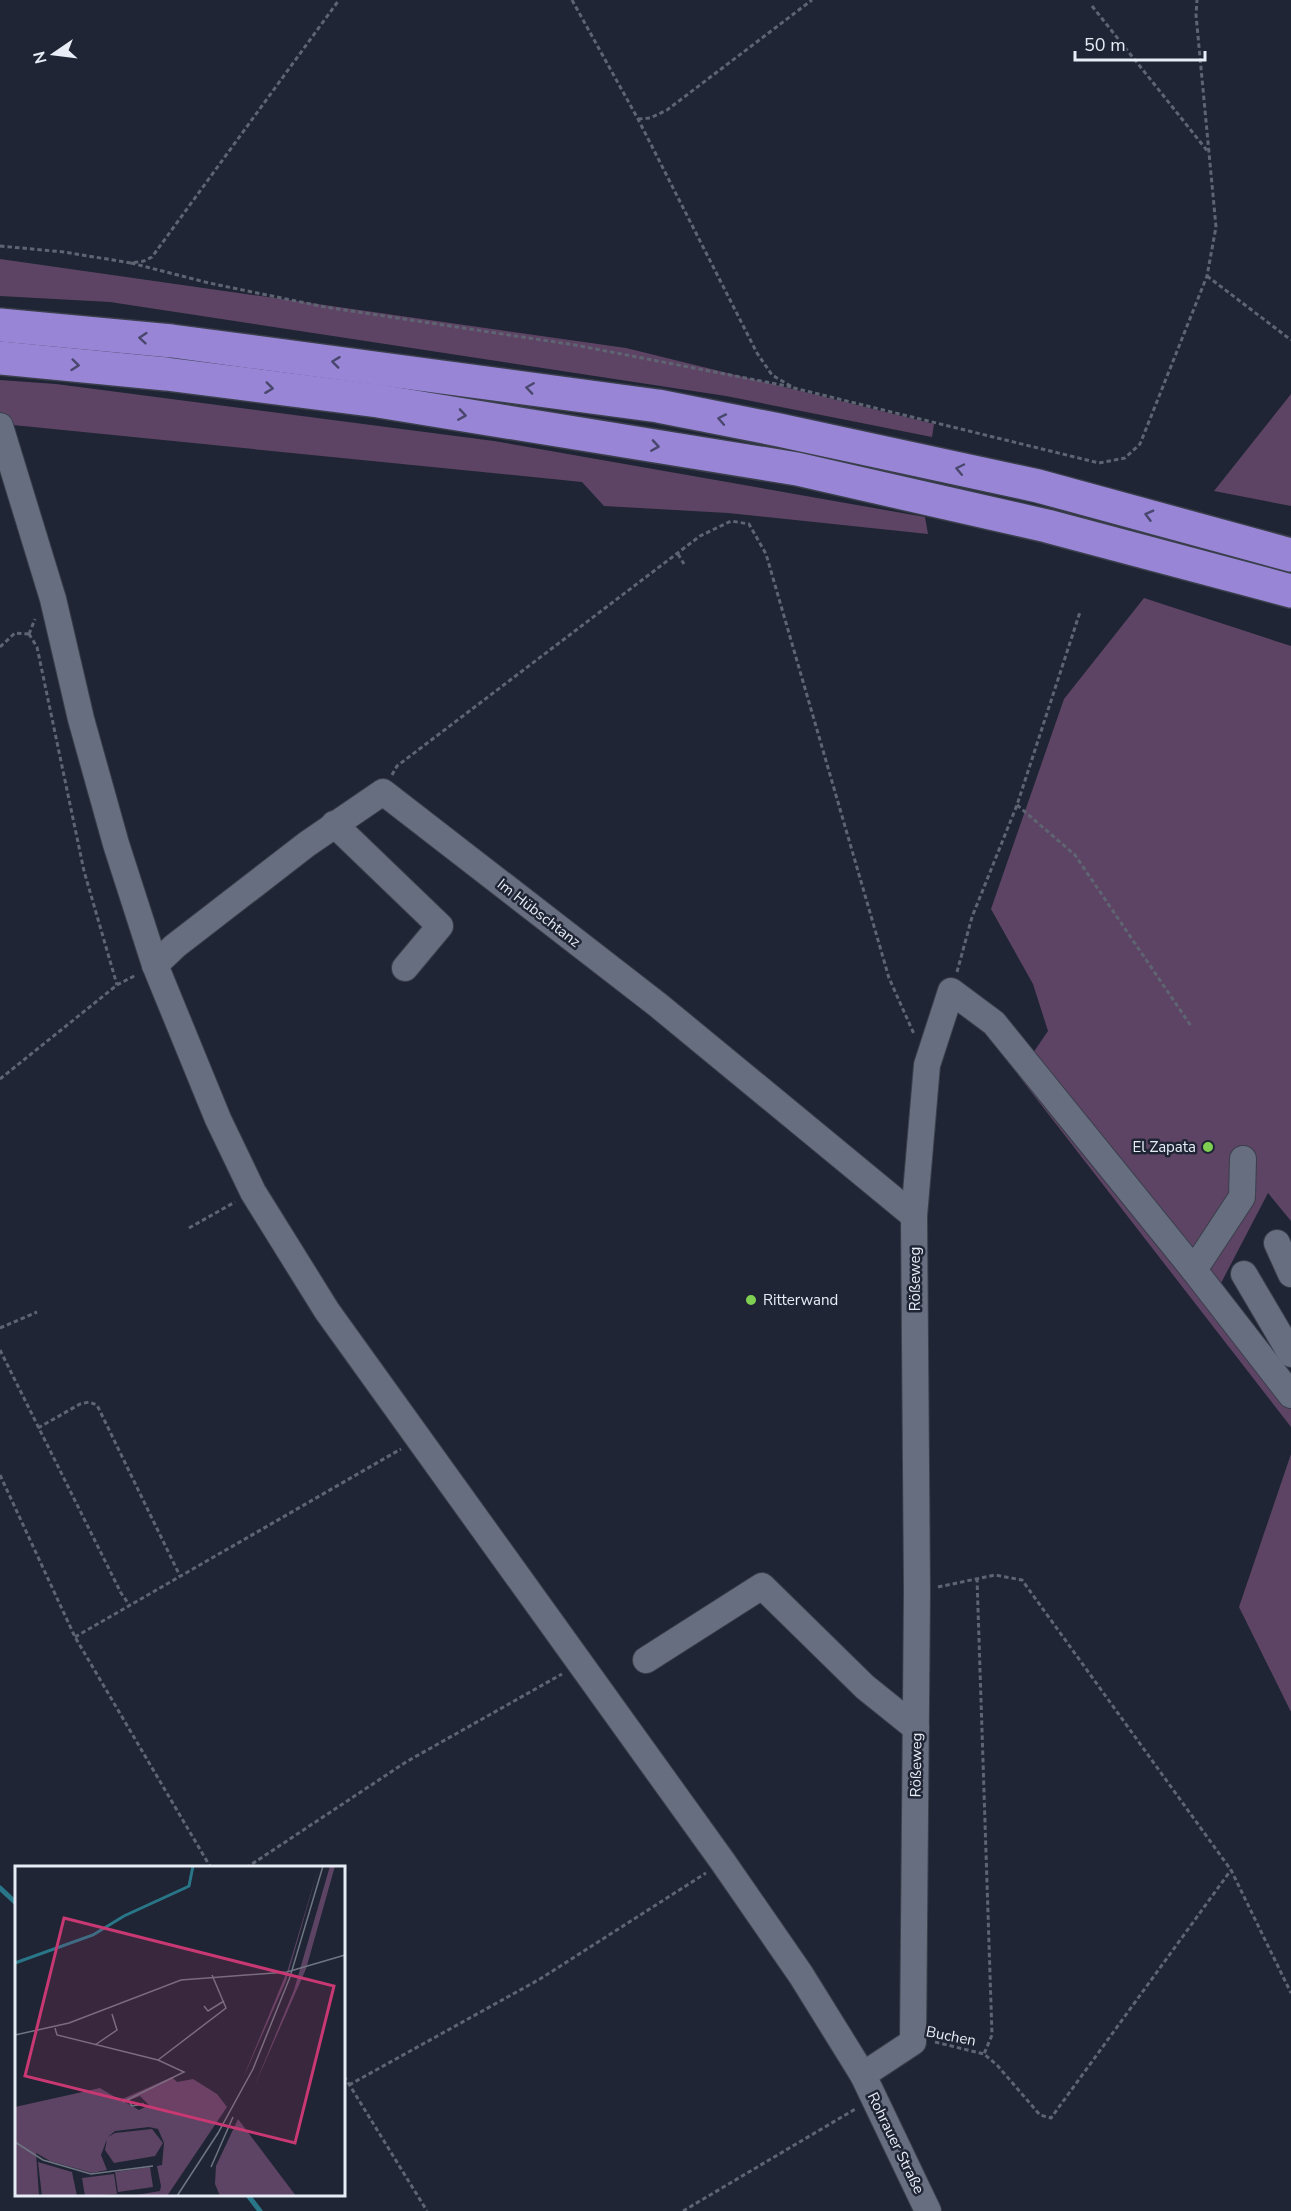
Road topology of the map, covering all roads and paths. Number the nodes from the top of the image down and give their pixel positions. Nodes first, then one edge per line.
1 (339, 0) edge
2 (572, 0) edge
3 (812, 0) edge
4 (1197, 0) edge
5 (1092, 6) dead end
6 (638, 119) junction
7 (1210, 154) junction
8 (0, 246) edge
9 (130, 263) junction
10 (1207, 276) junction
11 (3, 325) edge
12 (1291, 340) edge
13 (9, 359) edge
14 (794, 388) junction
15 (0, 426) edge
16 (1206, 530) junction
17 (1291, 543) edge
18 (678, 554) junction
19 (1291, 555) edge
20 (684, 564) dead end
21 (1291, 591) edge
22 (1080, 612) dead end
23 (0, 647) edge
24 (383, 792) junction
25 (1017, 805) junction
26 (334, 824) junction
27 (155, 965) junction
28 (405, 968) dead end
29 (951, 991) junction
30 (1191, 1026) dead end
31 (927, 1065) junction
32 (0, 1079) edge
33 (1244, 1159) dead end
34 (253, 1192) junction
35 (915, 1216) junction
36 (189, 1228) dead end
37 (1277, 1243) dead end
38 (1194, 1270) junction
39 (1244, 1274) dead end
40 (1291, 1274) edge
41 (37, 1312) dead end
42 (0, 1328) edge
43 (0, 1350) edge
44 (1291, 1354) edge
45 (1282, 1369) edge
46 (1291, 1395) edge
47 (38, 1428) junction
48 (418, 1440) junction
49 (0, 1475) edge
50 (180, 1576) junction
51 (977, 1578) junction
52 (917, 1591) junction
53 (130, 1606) junction
54 (75, 1637) junction
55 (646, 1660) dead end
56 (581, 1663) junction
57 (916, 1728) junction
58 (723, 1862) junction
59 (210, 1866) edge
60 (249, 1866) edge
61 (1231, 1870) junction
62 (1291, 1993) edge
63 (913, 2042) junction
64 (984, 2054) junction
65 (863, 2075) junction
66 (345, 2078) edge
67 (349, 2085) junction
68 (874, 2098) junction
69 (427, 2211) edge
70 (683, 2211) edge
71 (928, 2211) edge

1 - 9 path
2 - 6 path
3 - 6 path
4 - 7 path
5 - 7 path
6 - 14 path
7 - 10 path
8 - 9 path
9 - 14 path
10 - 12 path
10 - 14 path
16 -> 11 highway
13 -> 21 highway
15 - 27 street, Rohrauer Straße
16 - 17 highway
16 - 19 highway
18 - 20 path
18 - 24 path
18 - 31 path
22 - 25 path
23 - 32 path
24 - 26 street
24 - 35 street, Im Hübschtanz
25 - 29 path
25 - 30 path
26 - 27 street
26 - 28 street
27 - 34 street, Rohrauer Straße
29 - 31 street, Rößeweg
29 - 38 street
31 - 35 street, Rößeweg
33 - 38 street
34 - 36 path
34 - 48 street, Rohrauer Straße
35 - 52 street, Rößeweg
37 - 40 street
38 - 45 street
39 - 44 street
41 - 42 path
43 - 47 path
45 - 46 street
47 - 50 path
47 - 53 path
48 - 50 path
48 - 56 street, Rohrauer Straße
49 - 54 path
50 - 53 path
51 - 52 path
51 - 61 path
51 - 64 path
52 - 57 street, Rößeweg
53 - 54 path
54 - 59 path
55 - 57 street
56 - 58 street, Rohrauer Straße
56 - 60 path
57 - 63 street, Rößeweg
58 - 65 street, Rohrauer Straße
58 - 67 path
61 - 62 path
61 - 64 path
63 - 64 path, Buchen
63 - 65 street
65 - 68 street, Rohrauer Straße
66 - 67 path
67 - 69 path
68 - 70 path
68 - 71 street, Rohrauer Straße

